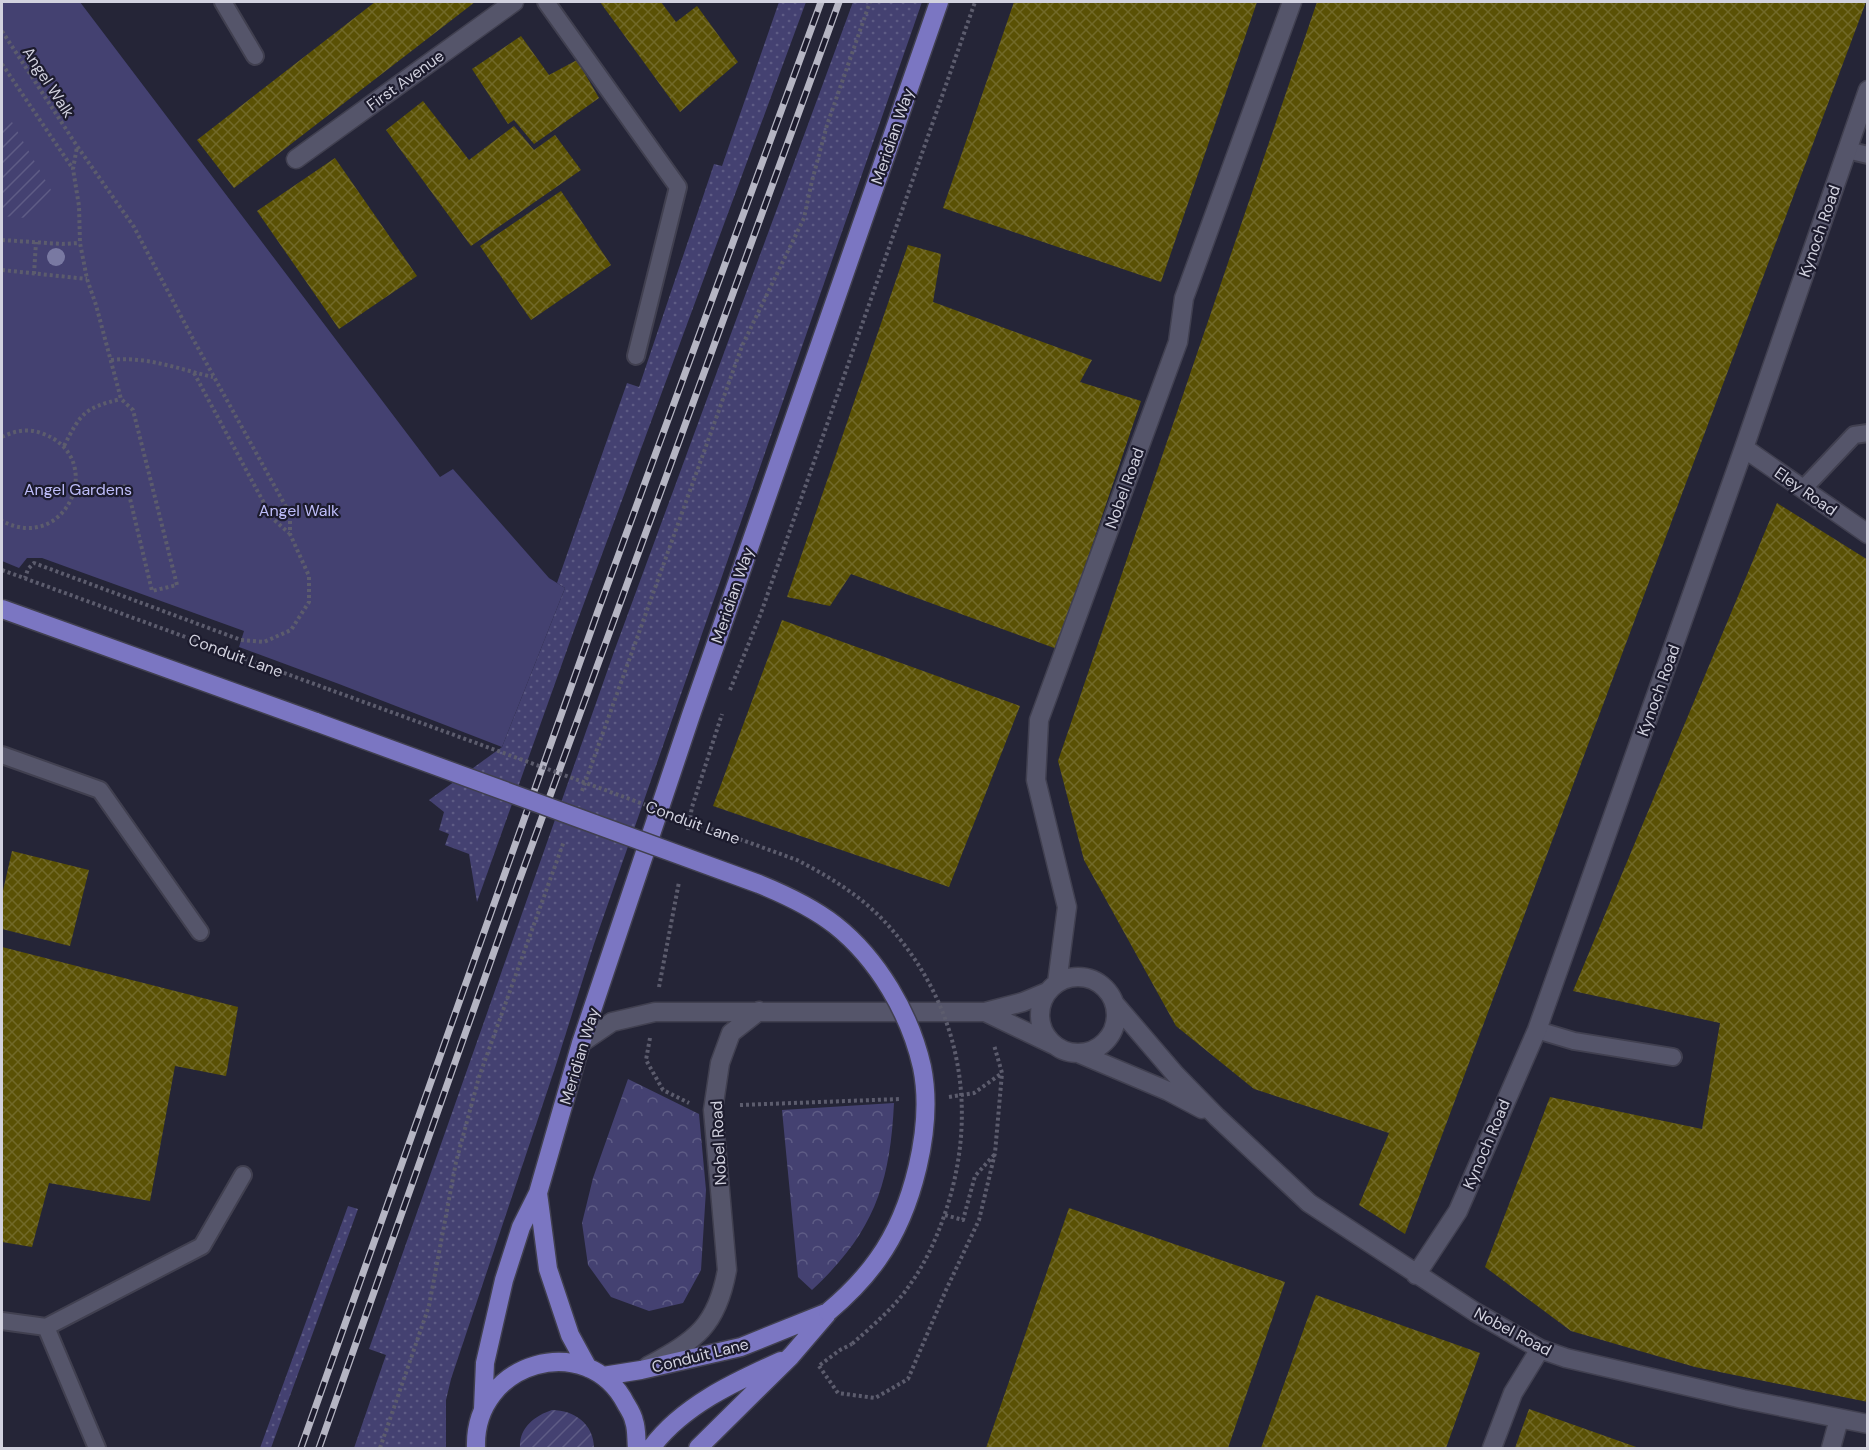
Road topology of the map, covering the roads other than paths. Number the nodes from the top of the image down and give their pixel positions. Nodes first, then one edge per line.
1 (223, 2) edge
2 (514, 2) edge
3 (546, 2) edge
4 (939, 2) edge
5 (1292, 2) edge
6 (255, 56) dead end
7 (1868, 90) edge
8 (1847, 150) junction
9 (1868, 155) edge
10 (296, 159) dead end
11 (636, 356) dead end
12 (1868, 433) edge
13 (1744, 448) junction
14 (1803, 489) junction
15 (1868, 534) edge
16 (2, 609) edge
17 (2, 755) edge
18 (200, 932) dead end
19 (1052, 988) junction
20 (1115, 1004) junction
21 (759, 1011) junction
22 (986, 1012) junction
23 (1537, 1030) junction
24 (581, 1043) junction
25 (1069, 1051) junction
26 (1673, 1057) dead end
27 (1217, 1117) junction
28 (243, 1174) dead end
29 (538, 1193) junction
30 (1416, 1275) junction
31 (828, 1312) junction
32 (2, 1321) edge
33 (46, 1327) junction
34 (1540, 1349) junction
35 (791, 1356) junction
36 (641, 1370) junction
37 (596, 1372) junction
38 (483, 1409) junction
39 (1839, 1419) junction
40 (1868, 1424) edge
41 (97, 1449) edge
42 (476, 1449) edge
43 (637, 1449) edge
44 (651, 1449) edge
45 (698, 1449) edge
46 (1492, 1449) edge
47 (1831, 1449) edge

1 - 6 lane
2 - 10 street, First Avenue
3 - 11 lane
4 - 24 main road, Meridian Way
5 - 19 street, Nobel Road
7 - 8 street, Kynoch Road
8 - 9 lane
8 - 13 street, Kynoch Road
12 - 14 lane
13 - 14 street, Eley Road
13 - 23 street, Kynoch Road
14 - 15 street, Eley Road
16 - 31 main road, Conduit Lane, bridge
17 - 18 lane
19 - 20 street, Nobel Road
19 - 22 street, Nobel Road
19 - 25 street, Nobel Road
20 - 25 street
20 - 27 street, Nobel Road
21 - 22 street, Nobel Road
21 - 24 street
21 - 36 street, Nobel Road
22 - 25 street, Nobel Road
23 - 26 lane
23 - 30 street, Kynoch Road
24 - 29 main road, Meridian Way
25 - 27 street, Nobel Road
27 - 30 street, Nobel Road
28 - 33 lane
29 - 37 main road, Meridian Way
29 - 38 main road, Meridian Way
30 - 34 street, Nobel Road
31 - 35 main road, Conduit Lane
31 - 36 main road, Conduit Lane
32 - 33 lane
33 - 41 lane
34 - 39 street, Nobel Road
34 - 46 street
35 - 44 main road, Conduit Lane
35 - 45 main road
36 - 37 main road, Conduit Lane
37 - 38 main road, Conduit Lane
37 - 43 main road, Meridian Way
38 - 42 main road
39 - 40 street, Nobel Road
39 - 47 street

